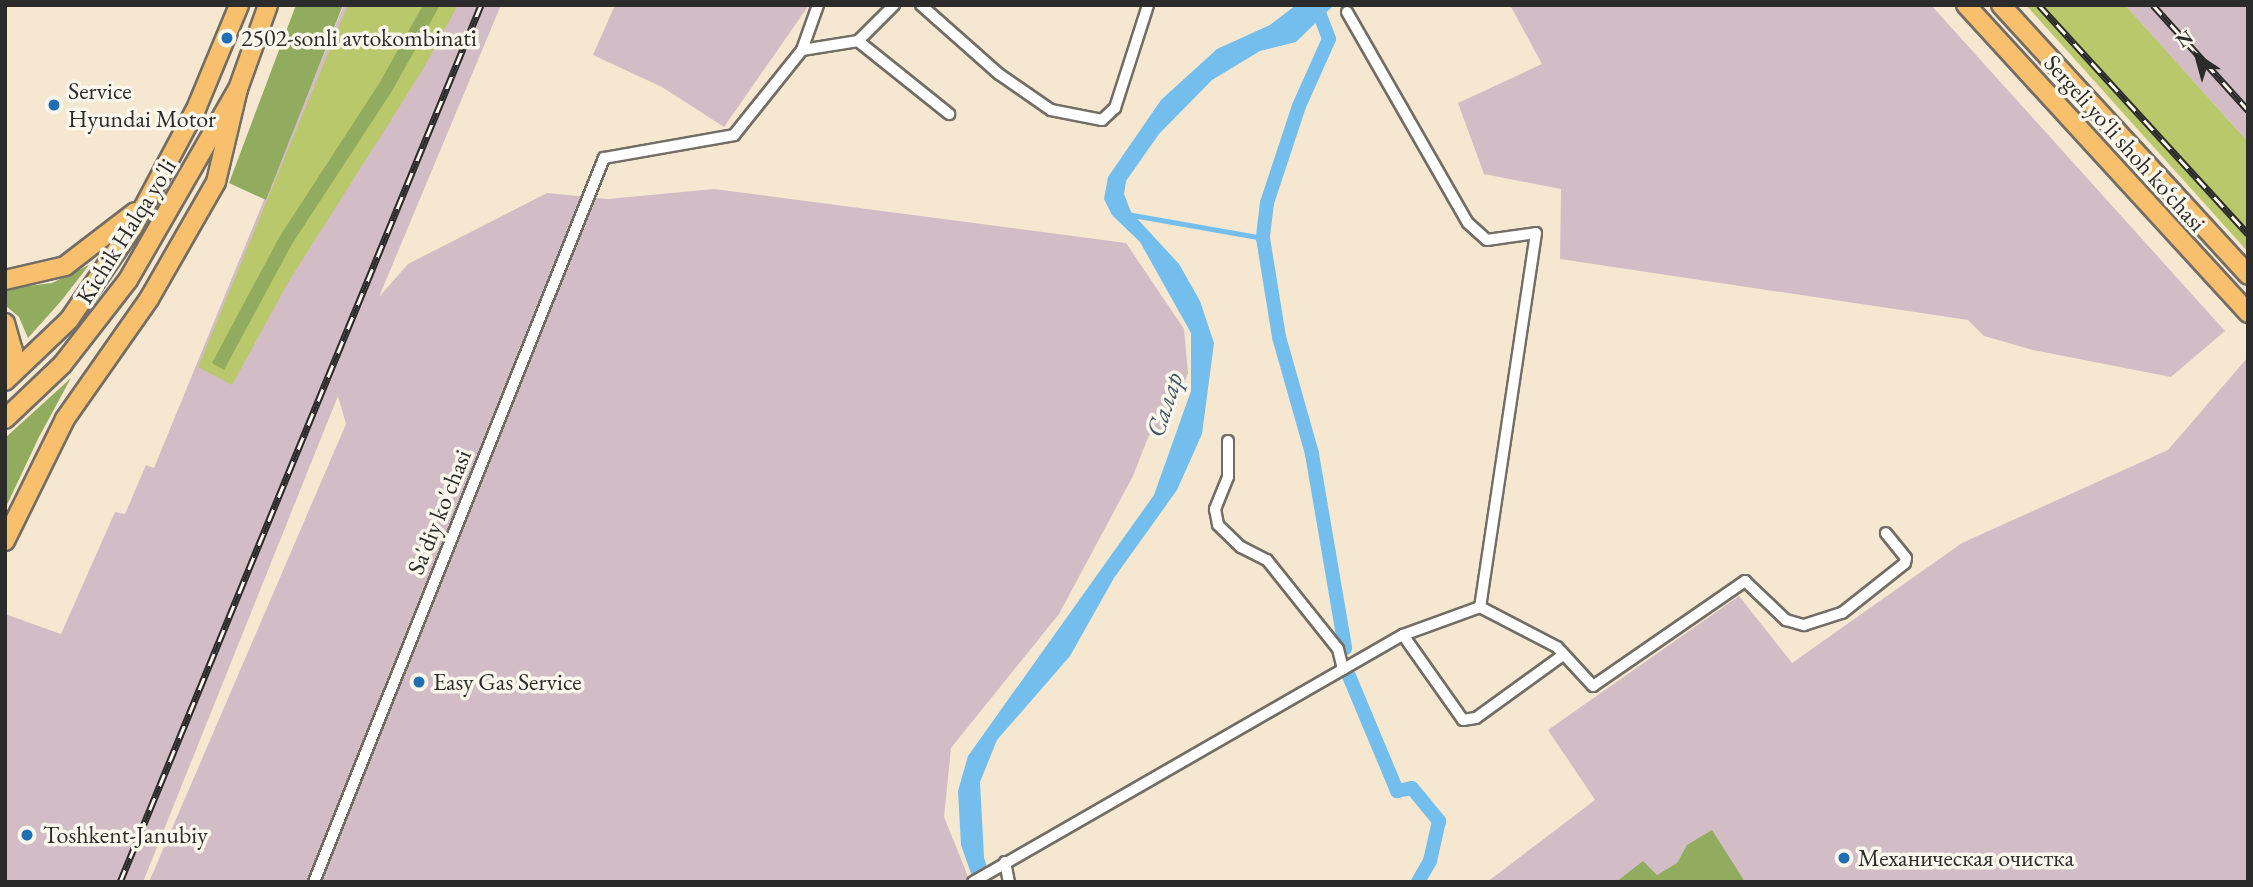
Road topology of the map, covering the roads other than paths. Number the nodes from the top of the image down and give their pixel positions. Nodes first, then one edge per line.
1 (239, 5) edge
2 (268, 5) edge
3 (818, 5) edge
4 (894, 5) edge
5 (921, 5) edge
6 (1148, 5) edge
7 (1966, 5) edge
8 (2001, 5) edge
9 (1347, 12) dead end
10 (858, 41) junction
11 (802, 50) junction
12 (238, 89) junction
13 (949, 114) dead end
14 (152, 196) junction
15 (2248, 275) edge
16 (5, 280) edge
17 (2248, 313) edge
18 (5, 323) edge
19 (5, 364) edge
20 (5, 381) edge
21 (5, 419) edge
22 (1228, 441) dead end
23 (1886, 533) dead end
24 (5, 541) edge
25 (1480, 607) junction
26 (1403, 635) junction
27 (1563, 655) junction
28 (1343, 669) junction
29 (1005, 862) junction
30 (314, 882) edge
31 (974, 882) edge
32 (1009, 882) edge

1 - 14 main road, Kichik Halqa yo'li
2 - 12 main road, Kichik Halqa yo'li
3 - 11 street
4 - 10 street
5 - 6 street
7 - 17 main road, Sergeli yo‘li shoh ko‘chasi
8 - 15 main road, Sergeli yo‘li shoh ko‘chasi
9 - 25 street
10 - 11 street
10 - 13 street
11 - 30 street, Sa'diy ko'chasi
12 - 21 main road, Kichik Halqa yo'li
12 - 24 main road
14 - 16 main road
14 - 20 main road, Kichik Halqa yo'li
18 - 19 main road
22 - 28 street
23 - 27 street
25 - 26 street
25 - 27 street
26 - 27 street
26 - 28 street
28 - 29 street
29 - 31 street
29 - 32 street

